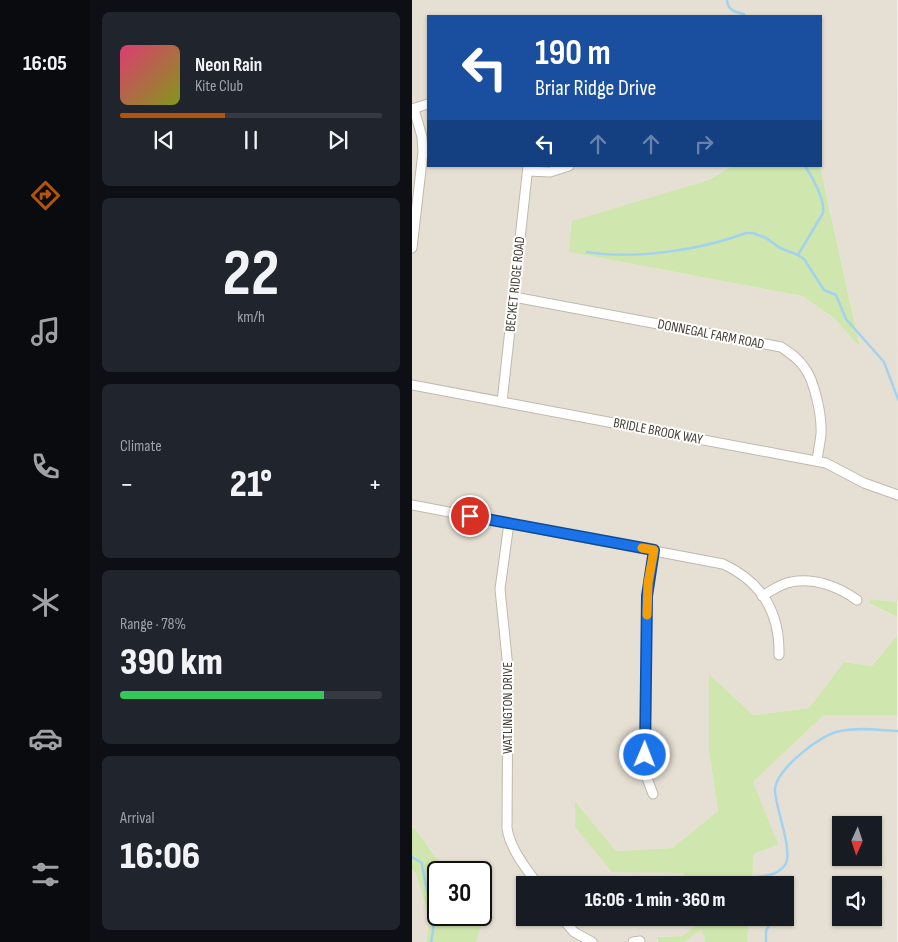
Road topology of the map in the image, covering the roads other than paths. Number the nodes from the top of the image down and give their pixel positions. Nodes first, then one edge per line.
1 (427, 104) edge
2 (413, 109) edge
3 (567, 167) edge
4 (528, 169) edge
5 (413, 230) edge
6 (412, 248) edge
7 (514, 297) junction
8 (412, 385) edge
9 (502, 402) junction
10 (817, 461) junction
11 (898, 495) edge
12 (412, 505) edge
13 (509, 523) junction
14 (654, 550) junction
15 (762, 596) junction
16 (857, 600) dead end
17 (779, 655) dead end
18 (653, 794) dead end
19 (532, 876) edge
20 (569, 926) edge
21 (587, 941) edge

1 - 2 street
2 - 5 street
3 - 4 street
4 - 7 street, BECKET RIDGE ROAD
5 - 6 street
7 - 9 street, BECKET RIDGE ROAD
7 - 10 street, DONNEGAL FARM ROAD
8 - 9 street, BRIDLE BROOK WAY
9 - 10 street, BRIDLE BROOK WAY
10 - 11 street, BRIDLE BROOK WAY
12 - 13 street
13 - 14 street
13 - 19 street, WATLINGTON DRIVE
14 - 15 street
14 - 18 street
15 - 16 street
15 - 17 street
20 - 21 street

